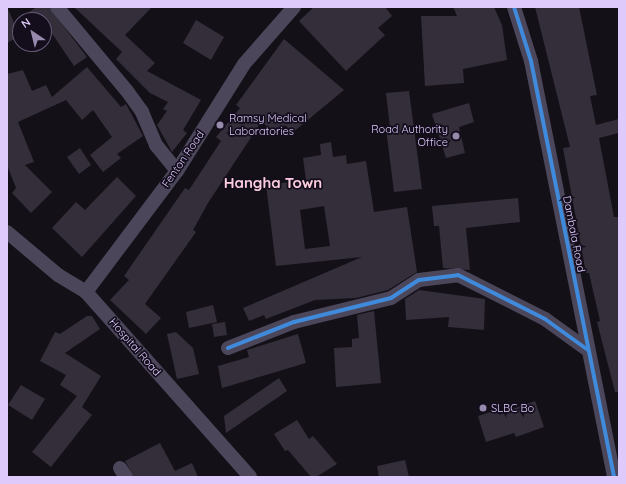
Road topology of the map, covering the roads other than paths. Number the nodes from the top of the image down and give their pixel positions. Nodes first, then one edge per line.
1 (57, 7) edge
2 (294, 7) edge
3 (514, 7) edge
4 (177, 171) junction
5 (7, 232) edge
6 (86, 292) junction
7 (228, 348) dead end
8 (588, 350) junction
9 (615, 472) edge
10 (250, 477) edge

1 - 4 street
2 - 4 street, Fenton Road
3 - 8 street, Dambala Road
4 - 6 street, Fenton Road
5 - 6 street, Hospital Road
6 - 10 street, Hospital Road
7 - 8 street
8 - 9 street, Dambala Road

